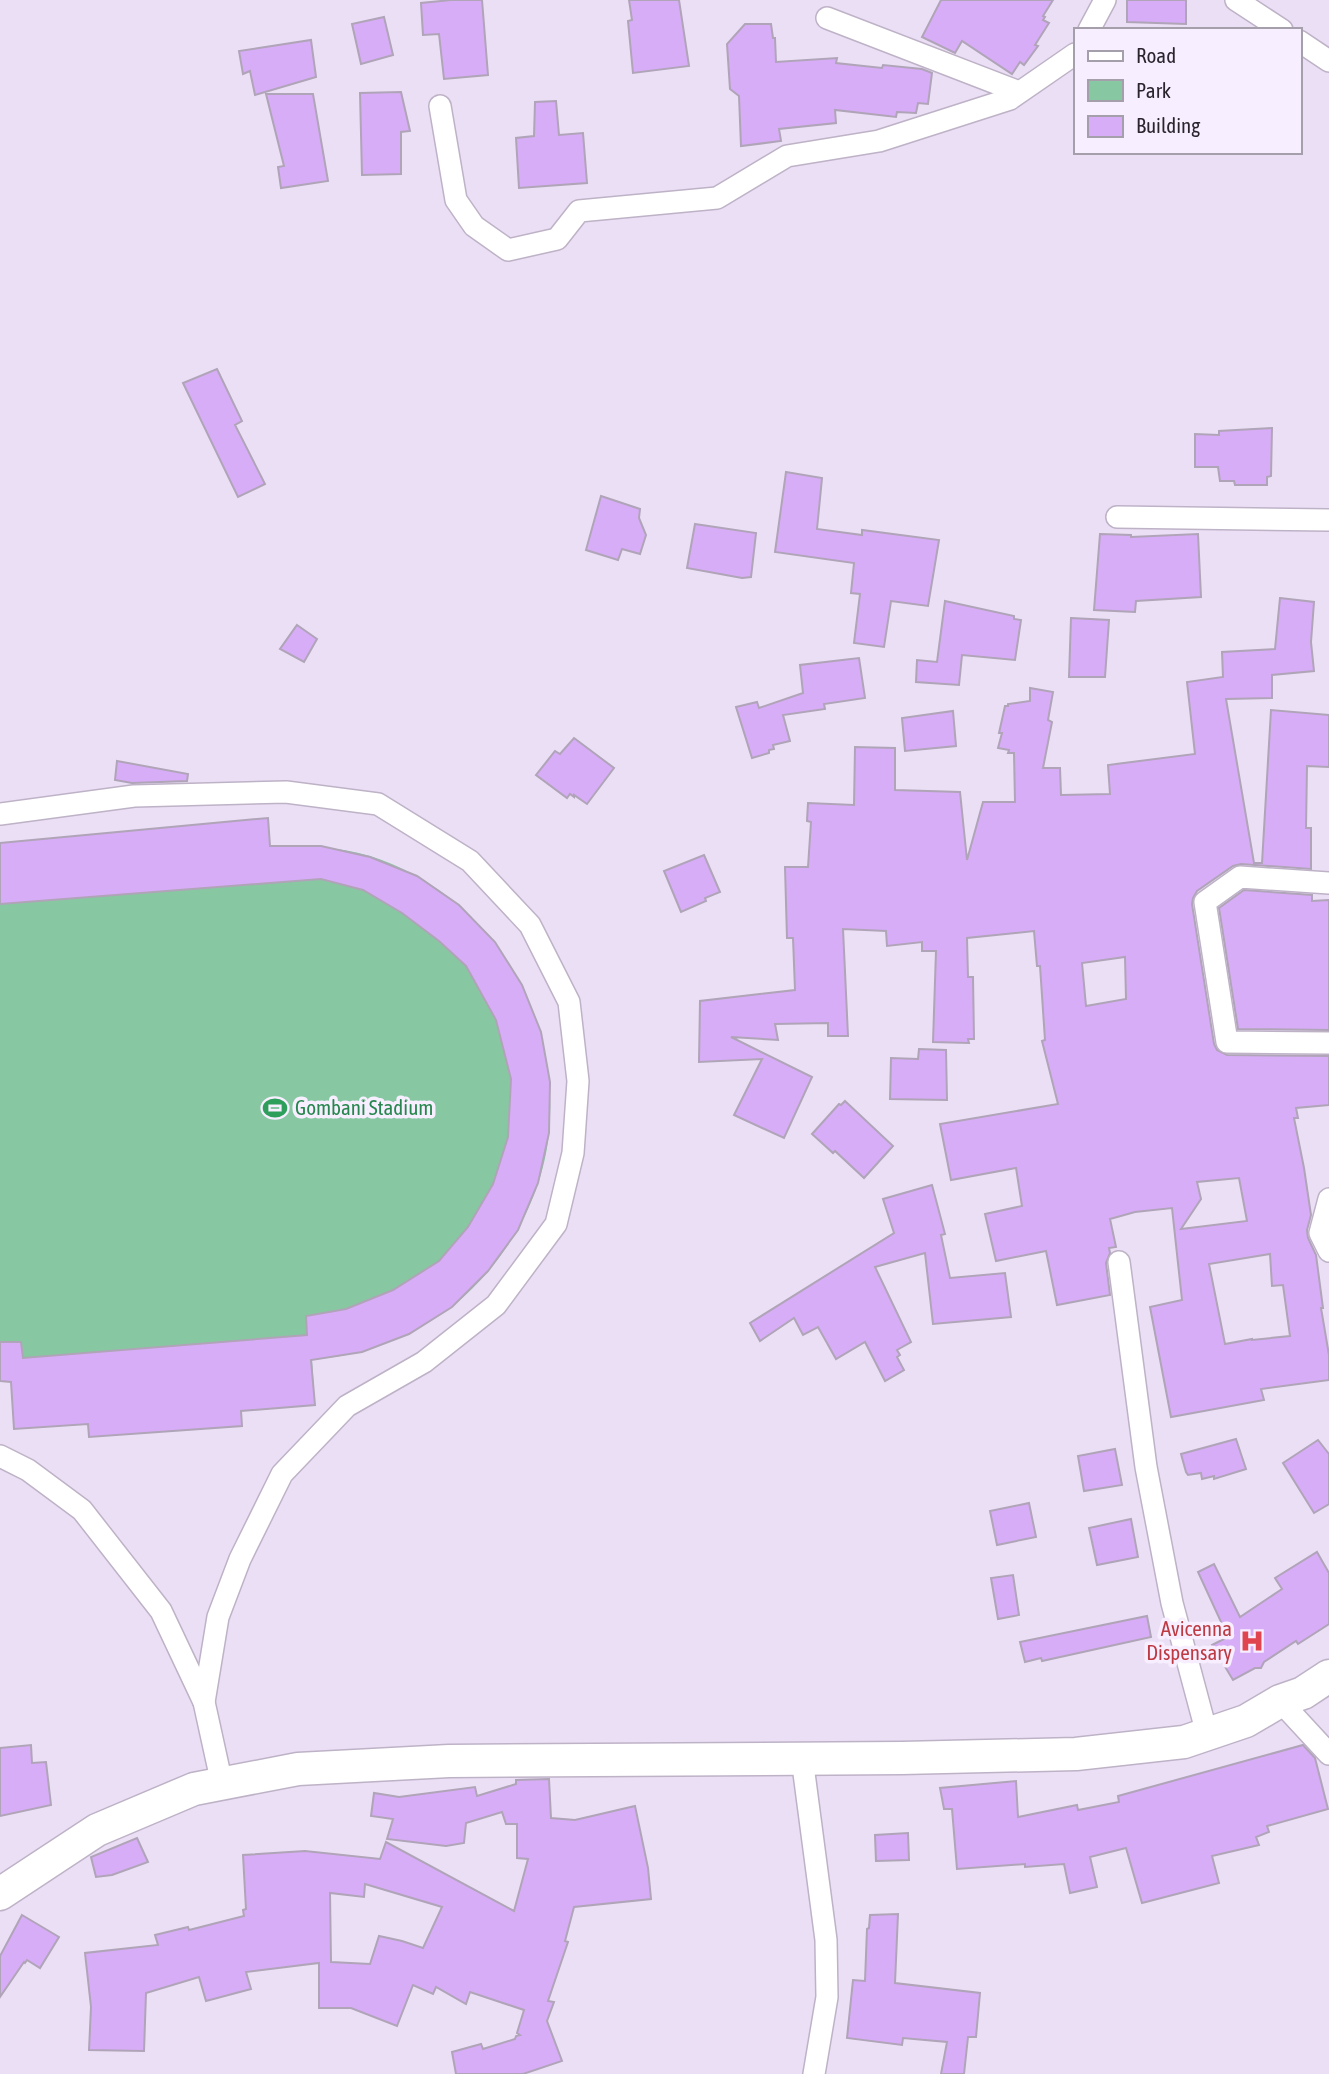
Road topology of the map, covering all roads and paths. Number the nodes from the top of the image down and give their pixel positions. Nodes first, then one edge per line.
1 (1105, 0) edge
2 (1237, 0) edge
3 (827, 18) dead end
4 (1090, 28) edge
5 (1279, 28) edge
6 (1301, 42) edge
7 (1074, 55) edge
8 (1329, 61) edge
9 (1019, 92) junction
10 (440, 106) dead end
11 (1117, 517) dead end
12 (1329, 520) edge
13 (0, 814) edge
14 (1329, 883) edge
15 (1329, 1043) edge
16 (1329, 1199) edge
17 (1329, 1251) edge
18 (1119, 1262) dead end
19 (0, 1456) edge
20 (1329, 1676) edge
21 (204, 1702) junction
22 (1280, 1702) junction
23 (1206, 1734) junction
24 (1329, 1754) edge
25 (802, 1758) junction
26 (222, 1783) junction
27 (0, 1894) edge
28 (814, 2074) edge

1 - 4 street
2 - 5 street
3 - 9 street
6 - 8 street
7 - 9 street
9 - 10 street
11 - 12 street
13 - 21 street
14 - 15 street
16 - 17 street
18 - 23 street
19 - 21 street
20 - 22 main road
21 - 26 street
22 - 23 main road
22 - 24 street
23 - 25 main road
25 - 26 main road
25 - 28 street
26 - 27 main road

